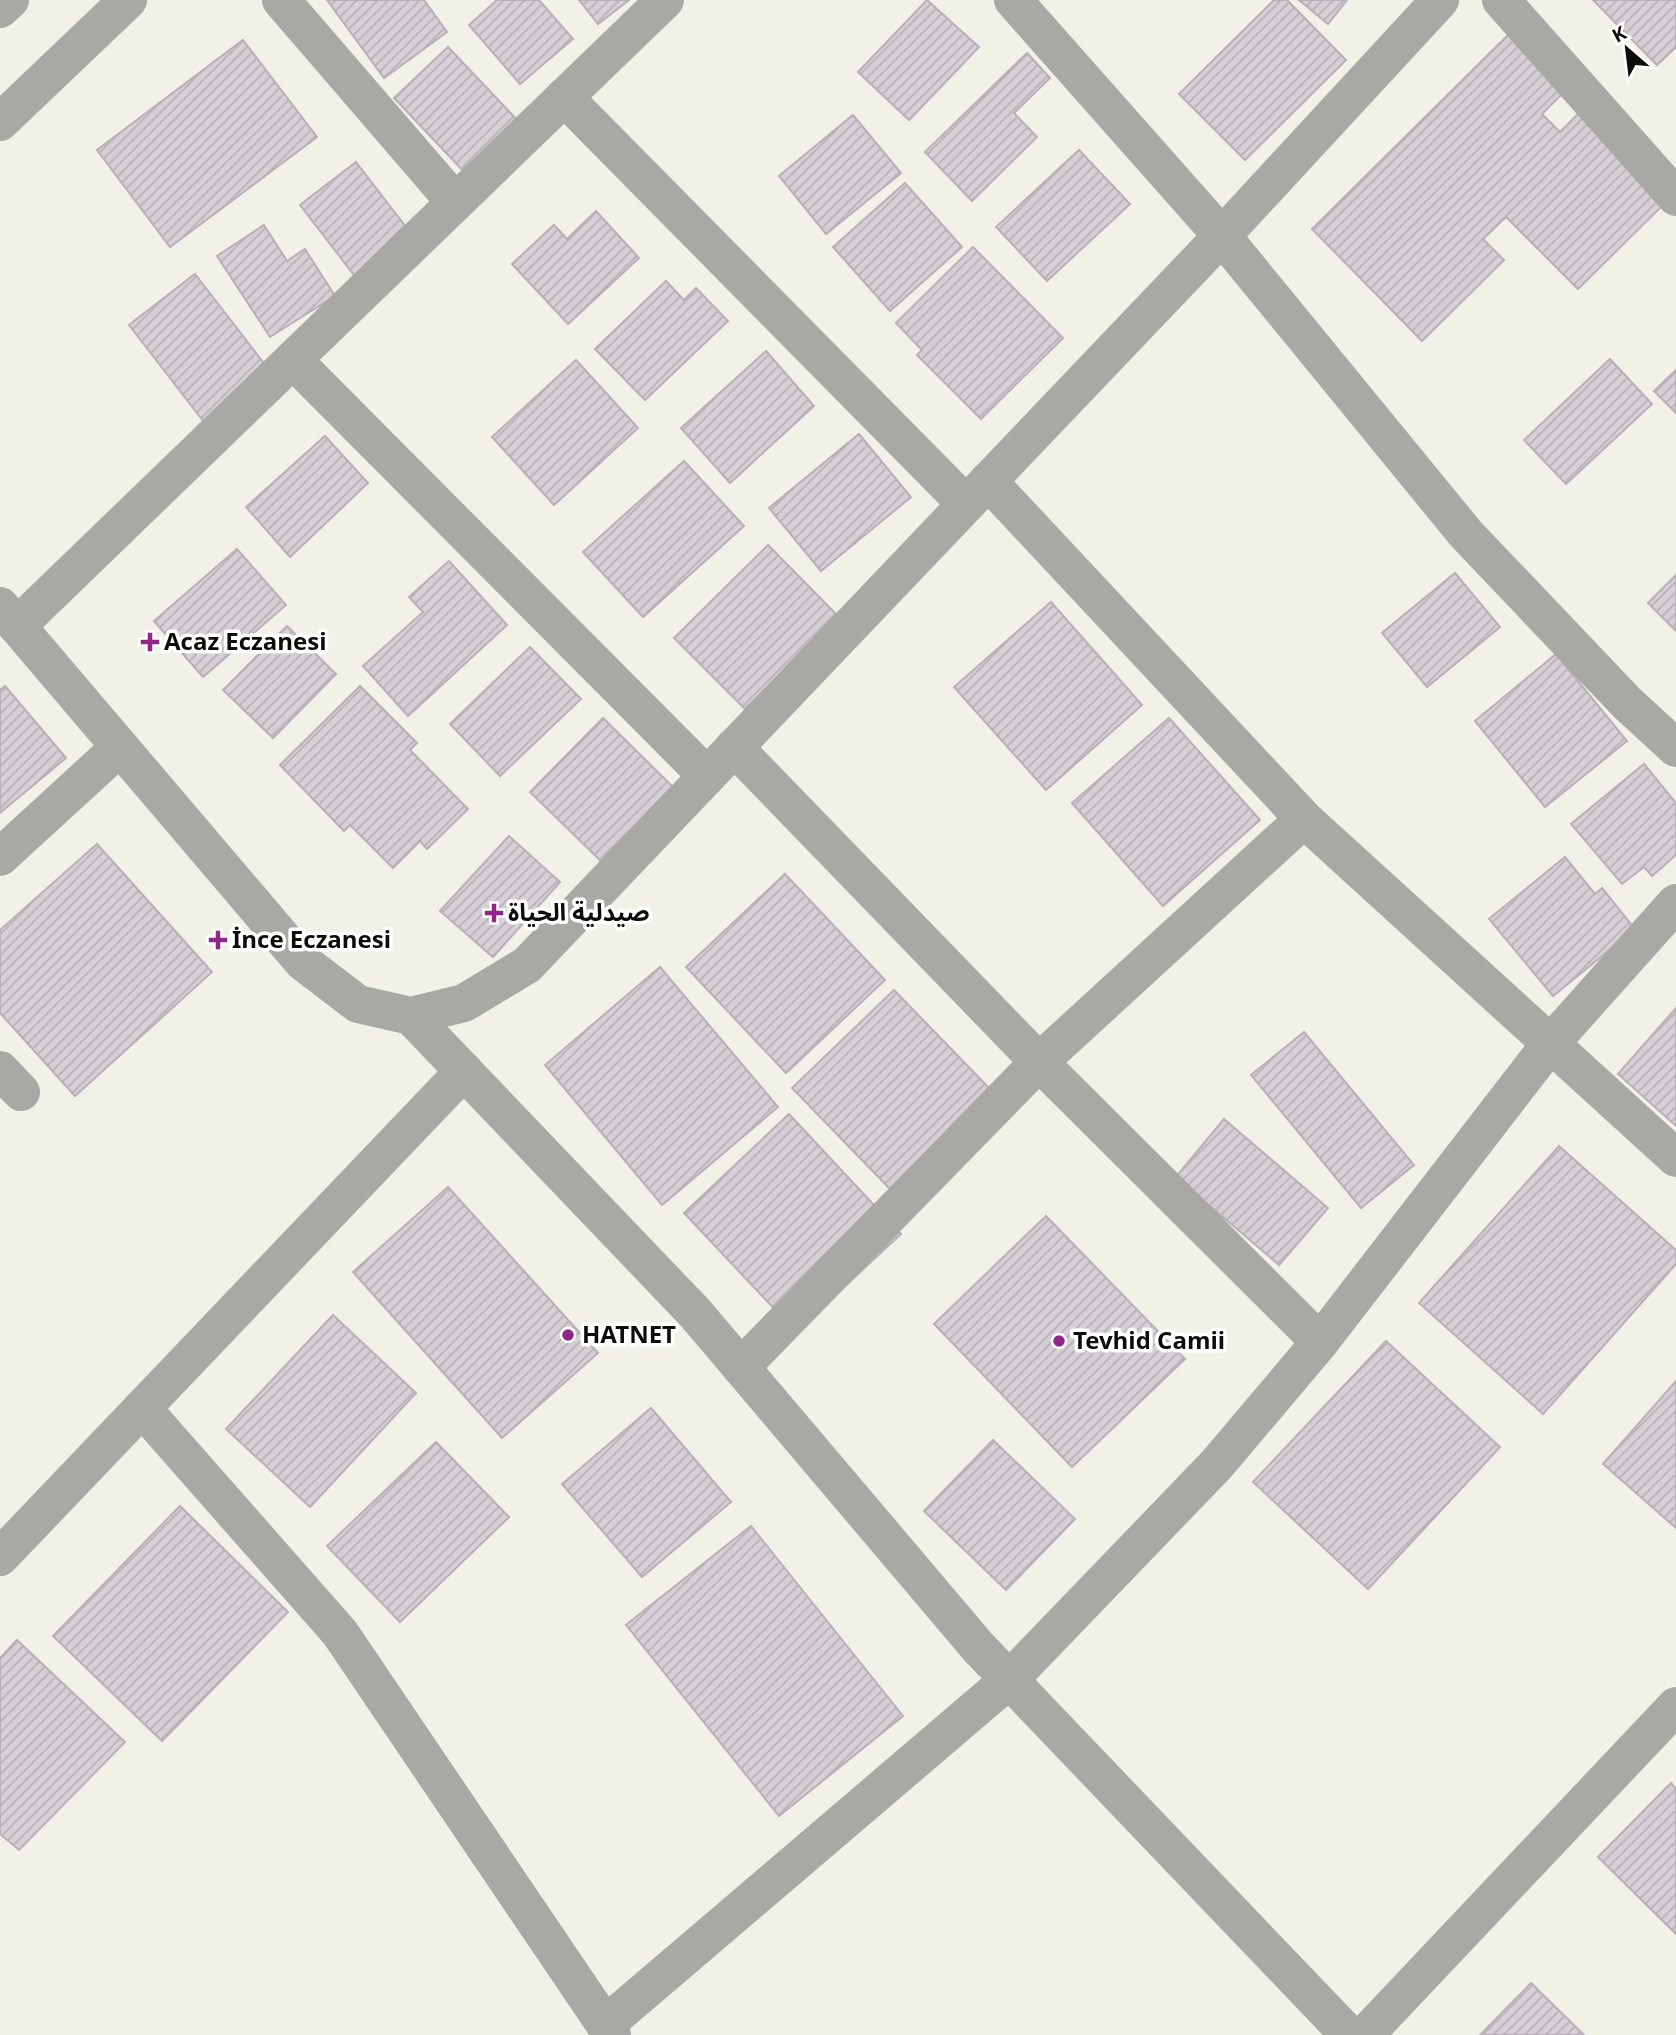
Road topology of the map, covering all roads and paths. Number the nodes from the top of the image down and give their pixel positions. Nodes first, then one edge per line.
1 (10, 0) edge
2 (128, 0) edge
3 (281, 0) edge
4 (665, 0) edge
5 (1013, 0) edge
6 (1440, 0) edge
7 (1501, 0) edge
8 (0, 9) edge
9 (564, 97) junction
10 (0, 122) edge
11 (1676, 197) edge
12 (456, 202) junction
13 (1222, 236) junction
14 (293, 360) junction
15 (977, 493) junction
16 (8, 616) edge
17 (120, 747) junction
18 (734, 747) junction
19 (1676, 748) edge
20 (708, 776) junction
21 (1304, 819) junction
22 (0, 857) edge
23 (1676, 903) edge
24 (411, 1016) junction
25 (1549, 1044) junction
26 (1039, 1062) junction
27 (464, 1071) junction
28 (1676, 1158) edge
29 (1320, 1342) junction
30 (741, 1367) junction
31 (142, 1408) junction
32 (0, 1557) edge
33 (1009, 1679) junction
34 (1676, 1706) edge
35 (609, 2030) edge
36 (1349, 2035) edge
37 (1365, 2035) edge

1 - 8 street
2 - 10 street
3 - 12 street
4 - 9 street
5 - 13 street
6 - 13 street
7 - 11 street
9 - 12 street
9 - 15 street
12 - 14 street
13 - 15 street
13 - 19 street
14 - 16 street
14 - 20 street
15 - 18 street
15 - 21 street
16 - 17 street
17 - 22 street
17 - 24 street
18 - 20 street
18 - 26 street
20 - 24 street
21 - 25 street
21 - 26 street
23 - 25 street
24 - 27 street
25 - 28 street
25 - 29 street
26 - 29 street
26 - 30 street
27 - 30 street
27 - 31 street
29 - 33 street
30 - 33 street
31 - 32 street
31 - 35 street
33 - 35 street
33 - 36 street
34 - 37 street

